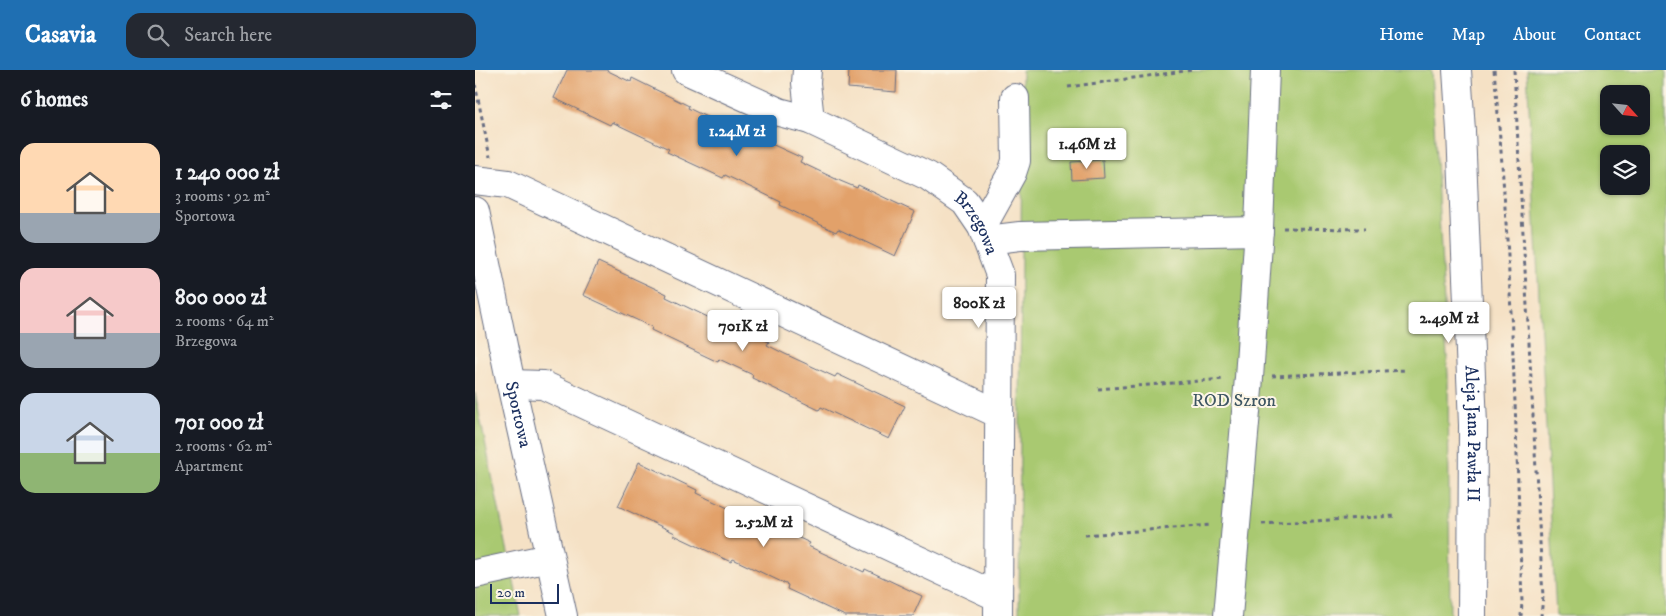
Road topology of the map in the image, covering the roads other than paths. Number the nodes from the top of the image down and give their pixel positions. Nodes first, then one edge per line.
1 (686, 70) edge
2 (807, 70) edge
3 (1265, 70) edge
4 (1457, 70) edge
5 (1015, 98) dead end
6 (810, 120) junction
7 (475, 180) edge
8 (475, 211) edge
9 (1259, 230) junction
10 (984, 234) junction
11 (511, 384) junction
12 (999, 414) junction
13 (549, 558) junction
14 (475, 574) edge
15 (998, 606) edge
16 (563, 616) edge
17 (1228, 616) edge
18 (1472, 616) edge

1 - 6 street
2 - 6 street
3 - 9 street
4 - 18 street, Aleja Jana Pawła II
5 - 10 street
6 - 10 street, Brzegowa
7 - 12 street
8 - 11 street, Sportowa
9 - 10 street
9 - 17 street
10 - 12 street, Brzegowa
11 - 13 street, Sportowa
11 - 15 street
12 - 15 street, Brzegowa
13 - 14 street
13 - 16 street, Sportowa

